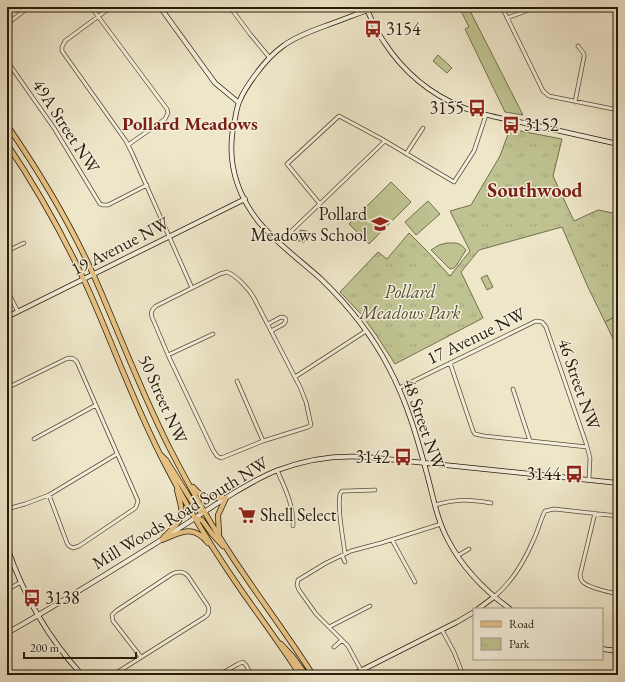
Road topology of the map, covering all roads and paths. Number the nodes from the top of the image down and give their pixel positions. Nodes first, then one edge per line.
1 (29, 7) edge
2 (92, 7) edge
3 (111, 7) edge
4 (160, 7) edge
5 (230, 7) edge
6 (241, 7) edge
7 (376, 7) edge
8 (502, 7) edge
9 (537, 7) edge
10 (367, 8) edge
11 (234, 12) junction
12 (98, 16) junction
13 (507, 18) junction
14 (7, 24) edge
15 (578, 46) dead end
16 (269, 57) junction
17 (7, 62) edge
18 (238, 102) junction
19 (575, 102) junction
20 (618, 110) edge
21 (486, 115) junction
22 (7, 125) edge
23 (423, 128) dead end
24 (385, 141) junction
25 (7, 144) edge
26 (618, 144) edge
27 (128, 145) junction
28 (406, 154) junction
29 (147, 185) junction
30 (245, 199) junction
31 (320, 204) junction
32 (169, 236) junction
33 (280, 242) junction
34 (24, 243) dead end
35 (7, 251) edge
36 (93, 275) junction
37 (83, 279) junction
38 (192, 288) junction
39 (7, 290) edge
40 (18, 312) junction
41 (7, 317) edge
42 (542, 322) joint
43 (268, 324) junction
44 (271, 331) junction
45 (366, 331) junction
46 (213, 334) dead end
47 (168, 355) junction
48 (450, 363) junction
49 (295, 377) junction
50 (237, 381) dead end
51 (7, 388) edge
52 (399, 388) junction
53 (512, 389) dead end
54 (96, 405) junction
55 (34, 439) dead end
56 (263, 441) junction
57 (530, 441) junction
58 (587, 447) junction
59 (118, 454) junction
60 (160, 454) junction
61 (424, 463) junction
62 (278, 470) junction
63 (186, 480) junction
64 (589, 480) junction
65 (618, 483) edge
66 (176, 484) junction
67 (375, 490) dead end
68 (49, 495) junction
69 (226, 498) junction
70 (491, 503) dead end
71 (435, 505) junction
72 (7, 509) edge
73 (204, 512) junction
74 (595, 513) junction
75 (618, 516) edge
76 (195, 518) junction
77 (441, 524) junction
78 (293, 526) dead end
79 (219, 537) junction
80 (162, 540) junction
81 (392, 540) junction
82 (7, 547) edge
83 (469, 549) dead end
84 (343, 554) junction
85 (230, 555) junction
86 (457, 556) junction
87 (221, 558) junction
88 (345, 562) dead end
89 (21, 582) junction
90 (415, 582) dead end
91 (7, 590) edge
92 (618, 594) edge
93 (494, 597) junction
94 (370, 606) dead end
95 (479, 608) edge
96 (509, 608) edge
97 (473, 613) edge
98 (38, 615) junction
99 (329, 627) junction
100 (442, 630) junction
101 (7, 633) edge
102 (276, 639) junction
103 (342, 640) junction
104 (334, 647) dead end
105 (603, 649) edge
106 (618, 651) edge
107 (141, 657) junction
108 (361, 670) junction
109 (82, 675) edge
110 (113, 675) edge
111 (219, 675) edge
112 (251, 675) edge
113 (300, 675) edge
114 (306, 675) edge
115 (313, 675) edge
116 (352, 675) edge
117 (463, 675) edge

1 - 14 street
2 - 12 street
3 - 12 street
4 - 18 street
5 - 11 street
6 - 11 street
7 - 10 street, 48 Street NW
8 - 13 street
9 - 13 street
10 - 16 street, 48 Street NW
10 - 21 street
11 - 16 street
12 - 27 street
12 - 27 street
13 - 19 street
15 - 19 street
16 - 18 street, 48 Street NW
17 - 29 street, 49A Street NW
18 - 30 street, 48 Street NW
19 - 20 street
21 - 26 street
21 - 28 street
22 - 36 main road, 50 Street NW
23 - 28 street
24 - 28 street
24 - 31 street
24 - 31 street
25 - 37 main road, 50 Street NW
27 - 29 street
29 - 32 street
30 - 32 street, 19 Avenue NW
30 - 33 street, 48 Street NW
31 - 33 street
32 - 36 street, 19 Avenue NW
32 - 38 street
33 - 45 street, 48 Street NW
34 - 35 street
36 - 37 street, 19 Avenue NW
36 - 63 main road, 50 Street NW
37 - 40 street, 19 Avenue NW
37 - 60 main road, 50 Street NW
38 - 43 street
38 - 47 street
39 - 40 street
40 - 41 street, 19 Avenue NW
42 - 48 street, 17 Avenue NW
42 - 58 street, 46 Street NW
43 - 44 street
43 - 44 street
44 - 49 street
45 - 49 street
45 - 52 street, 48 Street NW
46 - 47 street
47 - 56 street
48 - 52 street, 17 Avenue NW
48 - 57 street
49 - 56 street
50 - 56 street
51 - 54 street
52 - 61 street, 48 Street NW
53 - 57 street
54 - 55 street
54 - 59 street
57 - 58 street
58 - 64 street, 46 Street NW
59 - 68 street
59 - 68 street
60 - 66 main road, 50 Street NW
60 - 73 main road
61 - 62 street, Mill Woods Road South NW
61 - 64 street, Mill Woods Road South NW
61 - 71 street, 48 Street NW
62 - 69 street, Mill Woods Road South NW
62 - 78 street
63 - 69 main road
63 - 73 main road, 50 Street NW
64 - 65 street, Mill Woods Road South NW
66 - 76 main road, 50 Street NW
66 - 80 main road
67 - 84 street
68 - 72 street
69 - 73 street, Mill Woods Road South NW
69 - 79 main road
70 - 71 street
71 - 77 street, 48 Street NW
73 - 76 street, Mill Woods Road South NW
73 - 79 main road, 50 Street NW
74 - 75 street
74 - 92 street
74 - 93 street
76 - 80 street, Mill Woods Road South NW
76 - 85 main road
76 - 87 main road, 50 Street NW
77 - 81 street
77 - 86 street, 48 Street NW
79 - 85 main road, 50 Street NW
80 - 87 main road
80 - 98 street, Mill Woods Road South NW
81 - 84 street
81 - 90 street
82 - 89 street
83 - 86 street
84 - 88 street
84 - 99 street
85 - 115 main road, 50 Street NW
86 - 93 street, 48 Street NW
87 - 102 main road, 50 Street NW
89 - 91 street
89 - 98 street
93 - 95 street
93 - 96 street, 48 Street NW
94 - 99 street
97 - 100 street
98 - 101 street, Mill Woods Road South NW
98 - 109 street
99 - 103 street
100 - 108 street
100 - 117 street
102 - 113 main road, 50 Street NW
102 - 114 main road
103 - 104 street
103 - 108 street
105 - 106 street
107 - 107 street
107 - 110 street
108 - 116 street
111 - 112 street

